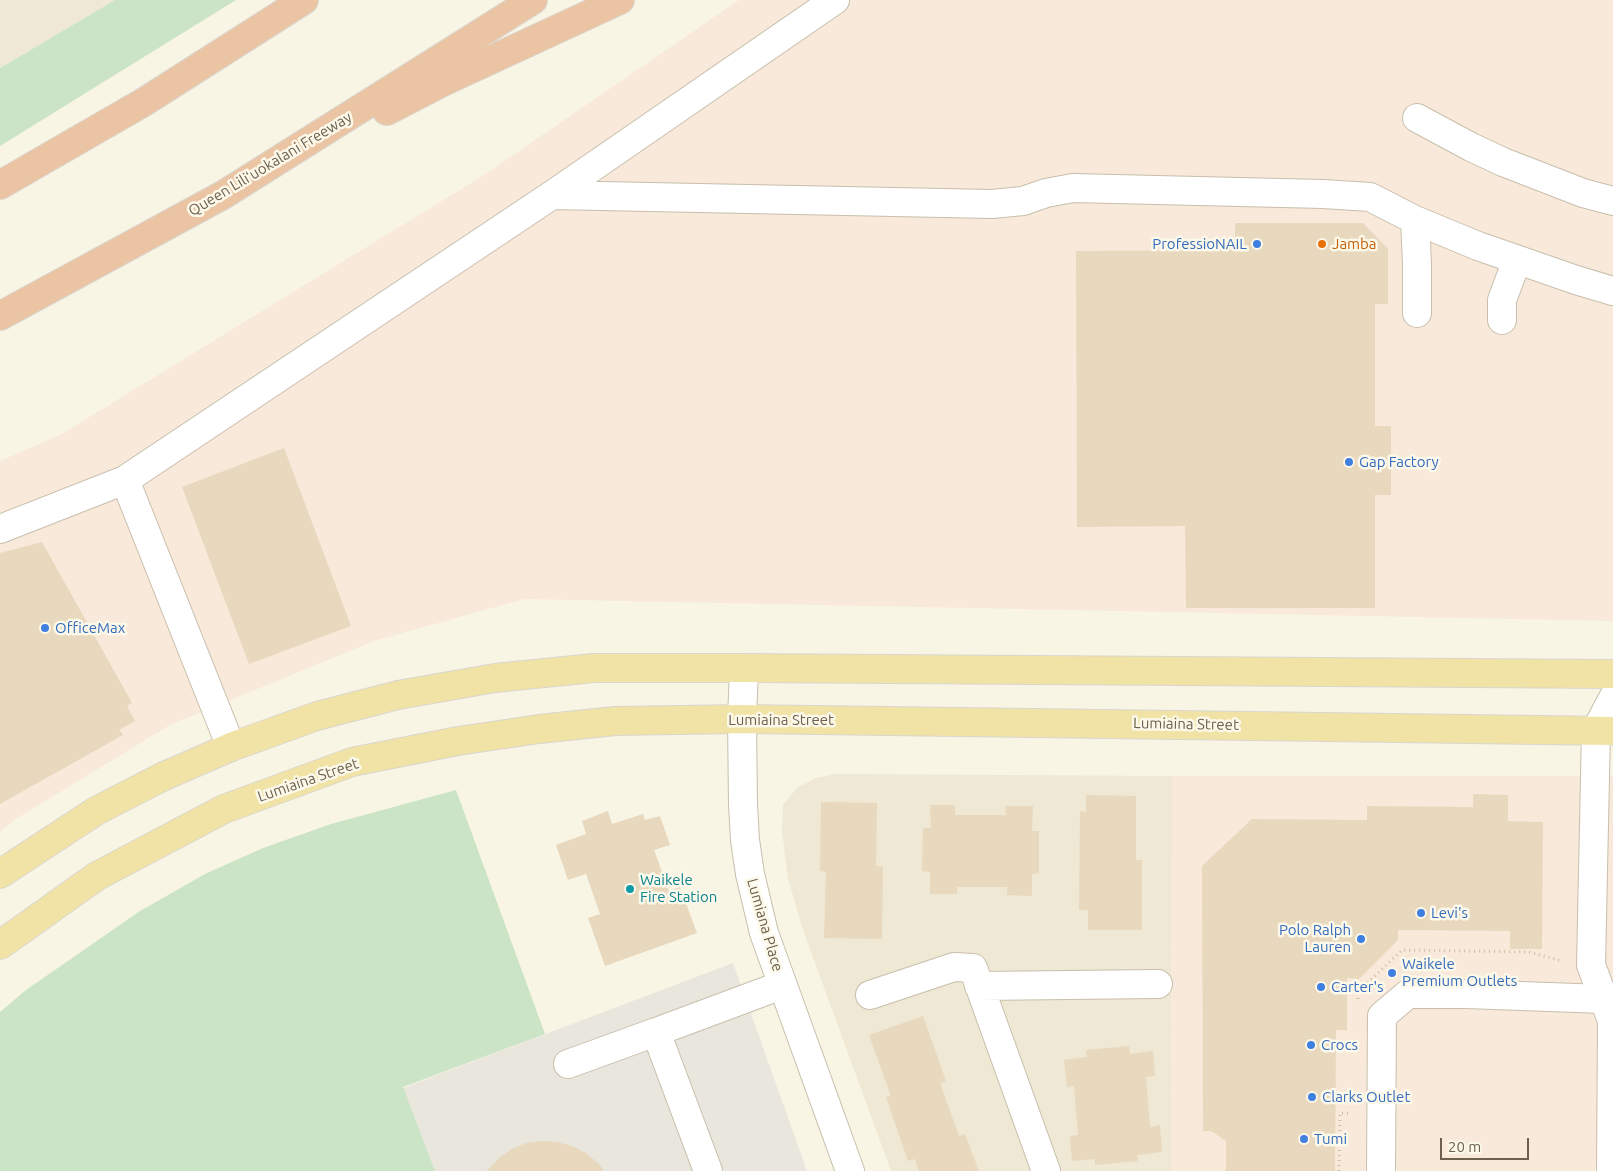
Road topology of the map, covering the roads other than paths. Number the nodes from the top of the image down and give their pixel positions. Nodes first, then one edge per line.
1 (304, 0) edge
2 (532, 0) edge
3 (620, 0) edge
4 (835, 0) edge
5 (1417, 118) dead end
6 (0, 185) edge
7 (223, 195) junction
8 (552, 196) junction
9 (1613, 201) edge
10 (1415, 220) junction
11 (1517, 260) junction
12 (1613, 291) edge
13 (1417, 313) dead end
14 (0, 316) edge
15 (1502, 320) dead end
16 (125, 480) junction
17 (0, 529) edge
18 (744, 668) junction
19 (1613, 674) edge
20 (1613, 698) edge
21 (742, 719) junction
22 (1605, 730) edge
23 (231, 747) junction
24 (0, 874) edge
25 (0, 945) edge
26 (1158, 984) dead end
27 (782, 986) junction
28 (979, 986) junction
29 (870, 995) dead end
30 (1610, 1013) edge
31 (656, 1032) junction
32 (568, 1064) dead end
33 (708, 1171) edge
34 (850, 1171) edge
35 (1046, 1171) edge
36 (1380, 1171) edge
37 (1611, 1171) edge

1 - 6 highway
2 - 7 highway, Queen Liliʻuokalani Freeway
3 - 7 highway
4 - 8 street
5 - 9 street
7 - 14 highway, Queen Liliʻuokalani Freeway
8 - 10 street
8 - 16 street
10 - 11 street
10 - 13 street
11 - 12 street
11 - 15 street
16 - 17 street
16 - 23 street
18 - 19 main road
18 - 21 street, Lumiana Place
18 - 23 main road
20 - 22 street
21 - 22 main road, Lumiaina Street
21 - 25 main road, Lumiaina Street
21 - 27 street, Lumiana Place
22 - 30 street
23 - 24 main road
26 - 28 street
27 - 31 street
27 - 34 street, Lumiana Place
28 - 29 street
28 - 35 street
30 - 36 street
30 - 37 street
31 - 32 street
31 - 33 street

